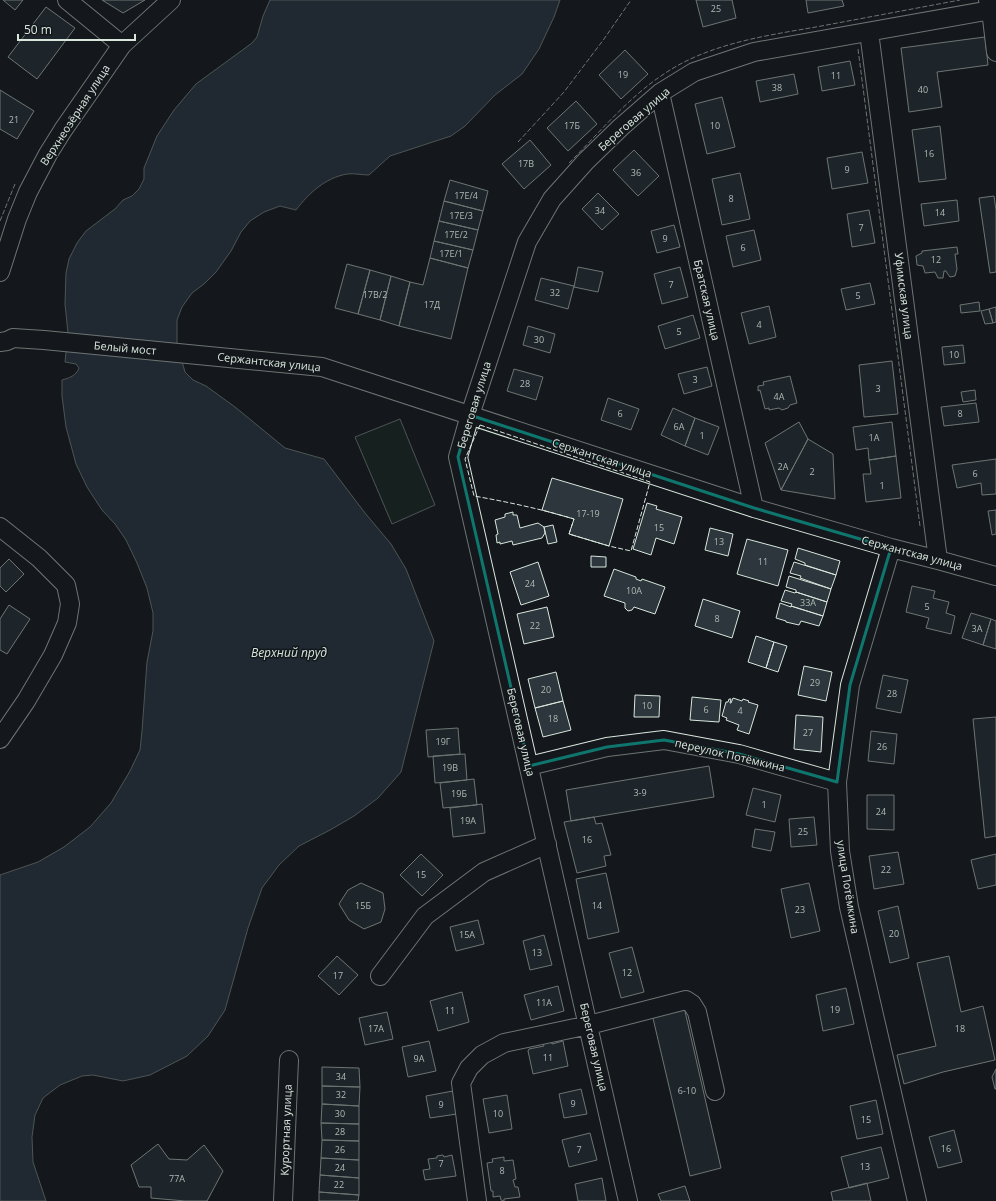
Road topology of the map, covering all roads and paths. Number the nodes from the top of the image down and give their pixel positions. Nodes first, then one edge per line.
1 (67, 0) edge
2 (171, 0) edge
3 (992, 6) edge
4 (869, 32) junction
5 (122, 45) junction
6 (996, 52) edge
7 (660, 93) junction
8 (1, 265) edge
9 (0, 342) edge
10 (206, 356) joint
11 (470, 415) junction
12 (754, 508) junction
13 (0, 527) edge
14 (891, 548) junction
15 (938, 560) junction
16 (996, 576) edge
17 (0, 739) edge
18 (529, 766) junction
19 (837, 782) junction
20 (547, 844) junction
21 (380, 976) dead end
22 (589, 1024) junction
23 (289, 1060) dead end
24 (715, 1091) dead end
25 (283, 1201) edge
26 (477, 1201) edge
27 (628, 1201) edge
28 (917, 1201) edge

1 - 5 street
2 - 5 street, Верхнеозёрная улица
3 - 4 street, Береговая улица
3 - 6 street
4 - 7 street, Береговая улица
4 - 15 street, Уфимская улица
5 - 8 street, Верхнеозёрная улица
7 - 11 street, Береговая улица
7 - 12 street, Братская улица
9 - 10 street, Белый мост
10 - 11 street, Сержантская улица
11 - 12 street, Сержантская улица
11 - 18 street, Береговая улица
12 - 14 street, Сержантская улица
13 - 17 street
14 - 15 street, Сержантская улица
14 - 19 street, улица Потёмкина
15 - 16 street, Сержантская улица
18 - 19 street, переулок Потёмкина
18 - 20 street, Береговая улица
19 - 28 street, улица Потёмкина
20 - 21 street
20 - 22 street, Береговая улица
22 - 24 street
22 - 26 street
22 - 27 street, Береговая улица
23 - 25 street, Курортная улица

